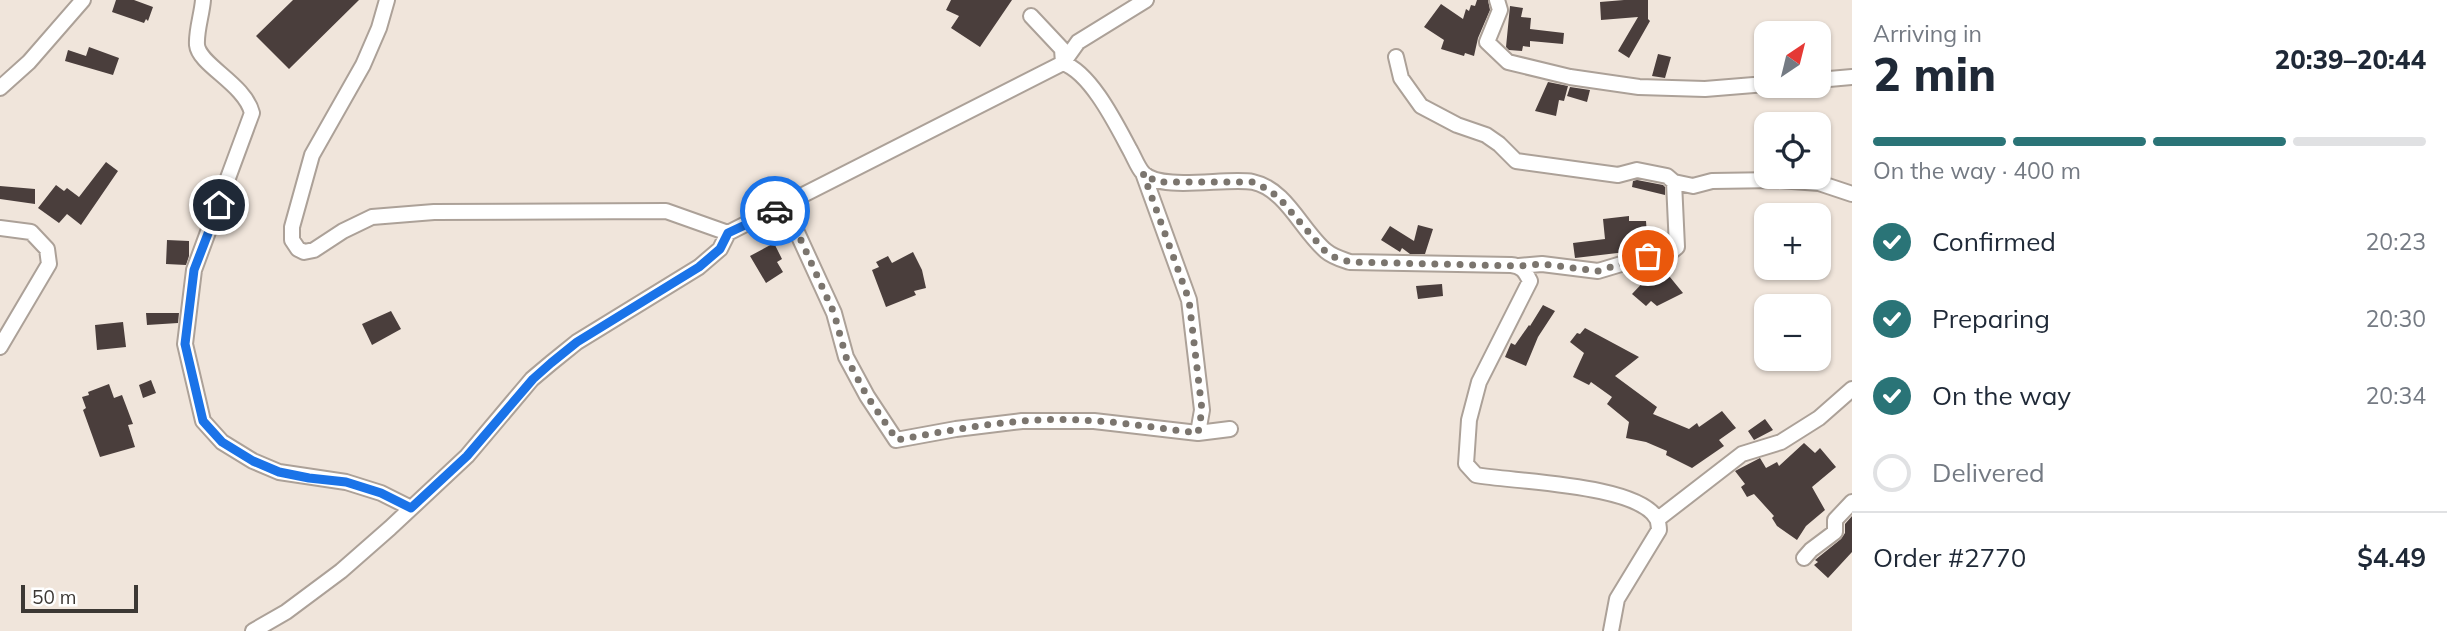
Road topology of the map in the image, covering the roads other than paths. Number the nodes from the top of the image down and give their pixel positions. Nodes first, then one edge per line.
1 (83, 0) edge
2 (203, 0) edge
3 (387, 0) edge
4 (1146, 0) edge
5 (1497, 0) edge
6 (1031, 16) dead end
7 (1396, 57) dead end
8 (1063, 63) junction
9 (1852, 77) edge
10 (1831, 79) edge
11 (1754, 85) edge
12 (0, 88) edge
13 (1143, 173) junction
14 (1674, 182) junction
15 (1852, 194) edge
16 (785, 205) junction
17 (0, 228) edge
18 (728, 233) junction
19 (1519, 266) junction
20 (0, 347) edge
21 (1852, 389) edge
22 (1230, 429) dead end
23 (1198, 433) junction
24 (1852, 502) edge
25 (411, 508) junction
26 (1658, 519) junction
27 (1804, 558) dead end
28 (253, 631) edge
29 (1611, 631) edge

1 - 12 street
2 - 25 street
3 - 18 street
4 - 8 street
5 - 11 street
6 - 8 street
7 - 14 street
8 - 13 street
8 - 16 street
9 - 10 street
13 - 19 street
13 - 23 street
14 - 15 street
14 - 19 street
16 - 18 street
16 - 23 street
17 - 20 street
18 - 25 street
19 - 26 street
21 - 26 street
22 - 23 street
24 - 27 street
25 - 28 street
26 - 29 street

